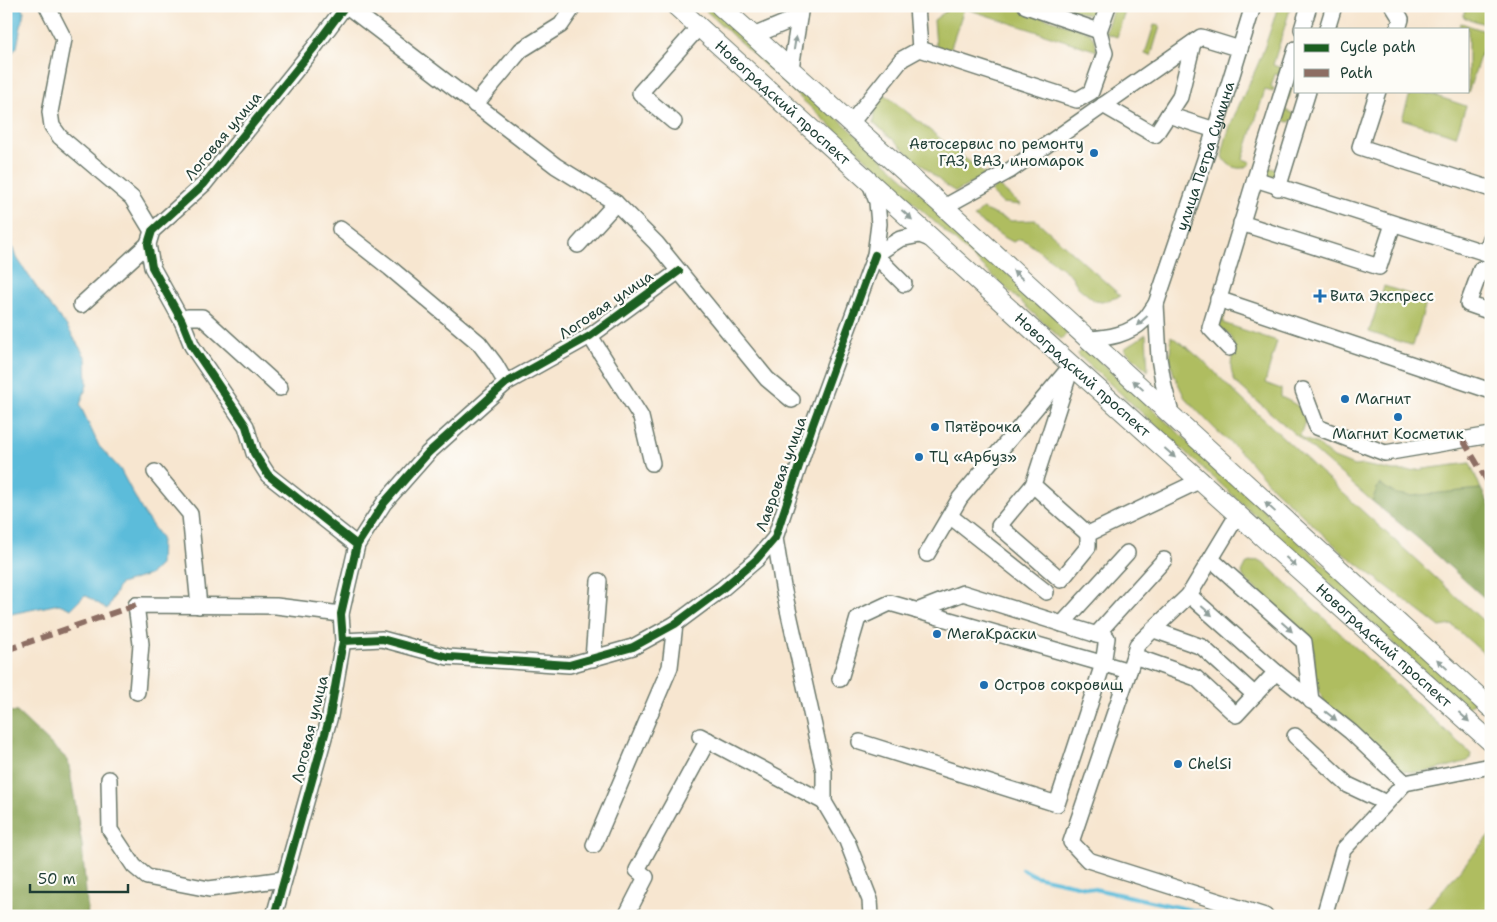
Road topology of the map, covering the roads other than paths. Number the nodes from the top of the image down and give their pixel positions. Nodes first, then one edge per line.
1 (47, 6) edge
2 (346, 6) edge
3 (574, 6) edge
4 (676, 6) edge
5 (720, 6) edge
6 (917, 6) edge
7 (1026, 6) edge
8 (1108, 6) edge
9 (1253, 6) edge
10 (1309, 6) edge
11 (1334, 6) edge
12 (1394, 6) edge
13 (800, 12) edge
14 (699, 27) junction
15 (1302, 28) edge
16 (1327, 28) edge
17 (1398, 28) edge
18 (1100, 31) junction
19 (753, 36) junction
20 (1193, 43) junction
21 (920, 49) junction
22 (1240, 49) junction
23 (1294, 55) edge
24 (791, 68) junction
25 (1308, 92) edge
26 (1378, 92) edge
27 (475, 105) junction
28 (1103, 105) junction
29 (1168, 116) junction
30 (674, 122) dead end
31 (851, 123) junction
32 (1215, 130) junction
33 (1255, 179) junction
34 (870, 181) junction
35 (1278, 188) junction
36 (1491, 189) edge
37 (616, 203) junction
38 (944, 207) junction
39 (1242, 223) junction
40 (1393, 224) junction
41 (340, 229) dead end
42 (150, 237) junction
43 (1491, 238) edge
44 (936, 241) junction
45 (578, 245) dead end
46 (1486, 253) junction
47 (875, 255) junction
48 (679, 271) junction
49 (1486, 271) edge
50 (904, 284) dead end
51 (1218, 299) junction
52 (1156, 304) junction
53 (81, 305) dead end
54 (1491, 312) edge
55 (182, 321) junction
56 (590, 336) junction
57 (1088, 339) junction
58 (1229, 348) dead end
59 (1072, 365) junction
60 (506, 383) junction
61 (280, 388) dead end
62 (1303, 390) dead end
63 (1491, 391) edge
64 (792, 400) dead end
65 (1172, 417) junction
66 (1491, 436) edge
67 (652, 463) dead end
68 (155, 472) dead end
69 (1201, 480) junction
70 (1033, 486) junction
71 (1238, 514) junction
72 (950, 516) junction
73 (1088, 534) junction
74 (775, 538) junction
75 (357, 546) junction
76 (1126, 553) dead end
77 (927, 554) dead end
78 (1211, 559) junction
79 (1164, 560) dead end
80 (599, 581) dead end
81 (1046, 592) dead end
82 (1189, 596) junction
83 (199, 606) junction
84 (917, 611) junction
85 (341, 614) junction
86 (675, 624) junction
87 (1062, 624) junction
88 (1154, 630) junction
89 (1096, 635) junction
90 (343, 641) junction
91 (1134, 656) junction
92 (593, 659) junction
93 (1103, 664) junction
94 (1128, 671) junction
95 (1276, 672) junction
96 (840, 678) dead end
97 (137, 692) dead end
98 (1255, 695) junction
99 (1310, 701) junction
100 (1491, 708) edge
101 (1295, 736) dead end
102 (860, 742) dead end
103 (1491, 742) edge
104 (1491, 766) edge
105 (109, 779) dead end
106 (1405, 783) junction
107 (824, 802) junction
108 (1386, 803) junction
109 (594, 845) dead end
110 (284, 879) junction
111 (274, 916) edge
112 (626, 916) edge
113 (871, 916) edge
114 (1265, 916) edge
115 (1324, 916) edge

1 - 42 street
2 - 27 street, Логовая улица
2 - 42 street, Логовая улица
3 - 27 street
4 - 14 main road, Новоградский проспект
5 - 19 main road, Новоградский проспект
6 - 21 street
7 - 18 street
8 - 18 street
9 - 22 street, улица Петра Сумина
10 - 15 street
11 - 16 street
12 - 17 street
13 - 19 street
24 -> 13 street
14 - 30 street
14 - 34 main road, Новоградский проспект
18 - 21 street
19 - 24 main road, Новоградский проспект
20 - 22 street
20 - 28 street
20 - 29 street
21 - 31 street
22 - 32 street, улица Петра Сумина
23 - 33 street
24 - 31 main road, Новоградский проспект
25 - 35 street
26 - 36 street
27 - 37 street, Логовая улица
28 - 29 street
28 - 38 street
29 - 32 street
31 - 38 main road, Новоградский проспект
32 - 52 street, улица Петра Сумина
33 - 35 street
33 - 39 street
34 -> 44 main road, Новоградский проспект
34 - 47 street, Лавровая улица
35 - 40 street
37 - 45 street
37 - 48 street, Логовая улица
57 -> 38 main road, Новоградский проспект
39 - 40 street
39 - 51 street
40 - 46 street
41 - 60 street
42 - 53 street, Логовая улица
42 - 55 street
43 - 46 street
44 - 47 street
44 - 59 main road, Новоградский проспект
46 - 49 street
47 - 50 street
47 - 74 street, Лавровая улица
48 - 56 street, Логовая улица
48 - 64 street, Логовая улица
49 - 54 street
51 - 58 street
51 - 63 street
52 -> 57 street
52 - 65 street
55 - 61 street
55 - 75 street
56 - 60 street, Логовая улица
56 - 67 street
65 -> 57 main road, Новоградский проспект
59 -> 69 main road, Новоградский проспект
59 - 70 street
59 - 72 street
60 - 75 street, Логовая улица
62 - 66 street
100 -> 65 main road, Новоградский проспект
68 - 83 street
69 - 71 main road, Новоградский проспект
69 - 73 street
70 - 73 street
70 - 73 street
71 - 78 street
71 -> 103 main road, Новоградский проспект
72 - 77 street
72 - 81 street
74 - 86 street, Лавровая улица
74 - 107 street
75 - 85 street, Логовая улица
76 - 87 street
78 - 82 street
78 -> 99 street
79 - 89 street
80 - 92 street
82 - 88 street
82 -> 95 street
83 - 85 street
83 - 97 street
84 - 87 street
84 - 93 street
84 - 96 street
85 - 90 street, Логовая улица
86 - 92 street, Лавровая улица
86 - 109 street
87 - 89 street
88 - 91 street
88 - 98 street
89 - 93 street
90 - 92 street, Лавровая улица
90 - 110 street, Логовая улица
91 - 94 street
91 - 98 street
93 - 94 street
93 - 102 street
94 - 114 street
95 - 98 street
95 - 99 street
99 -> 106 street
101 - 108 street
104 - 106 street
105 - 110 street
106 - 108 street
107 - 112 street
107 - 113 street
108 - 115 street
110 - 111 street, Логовая улица

